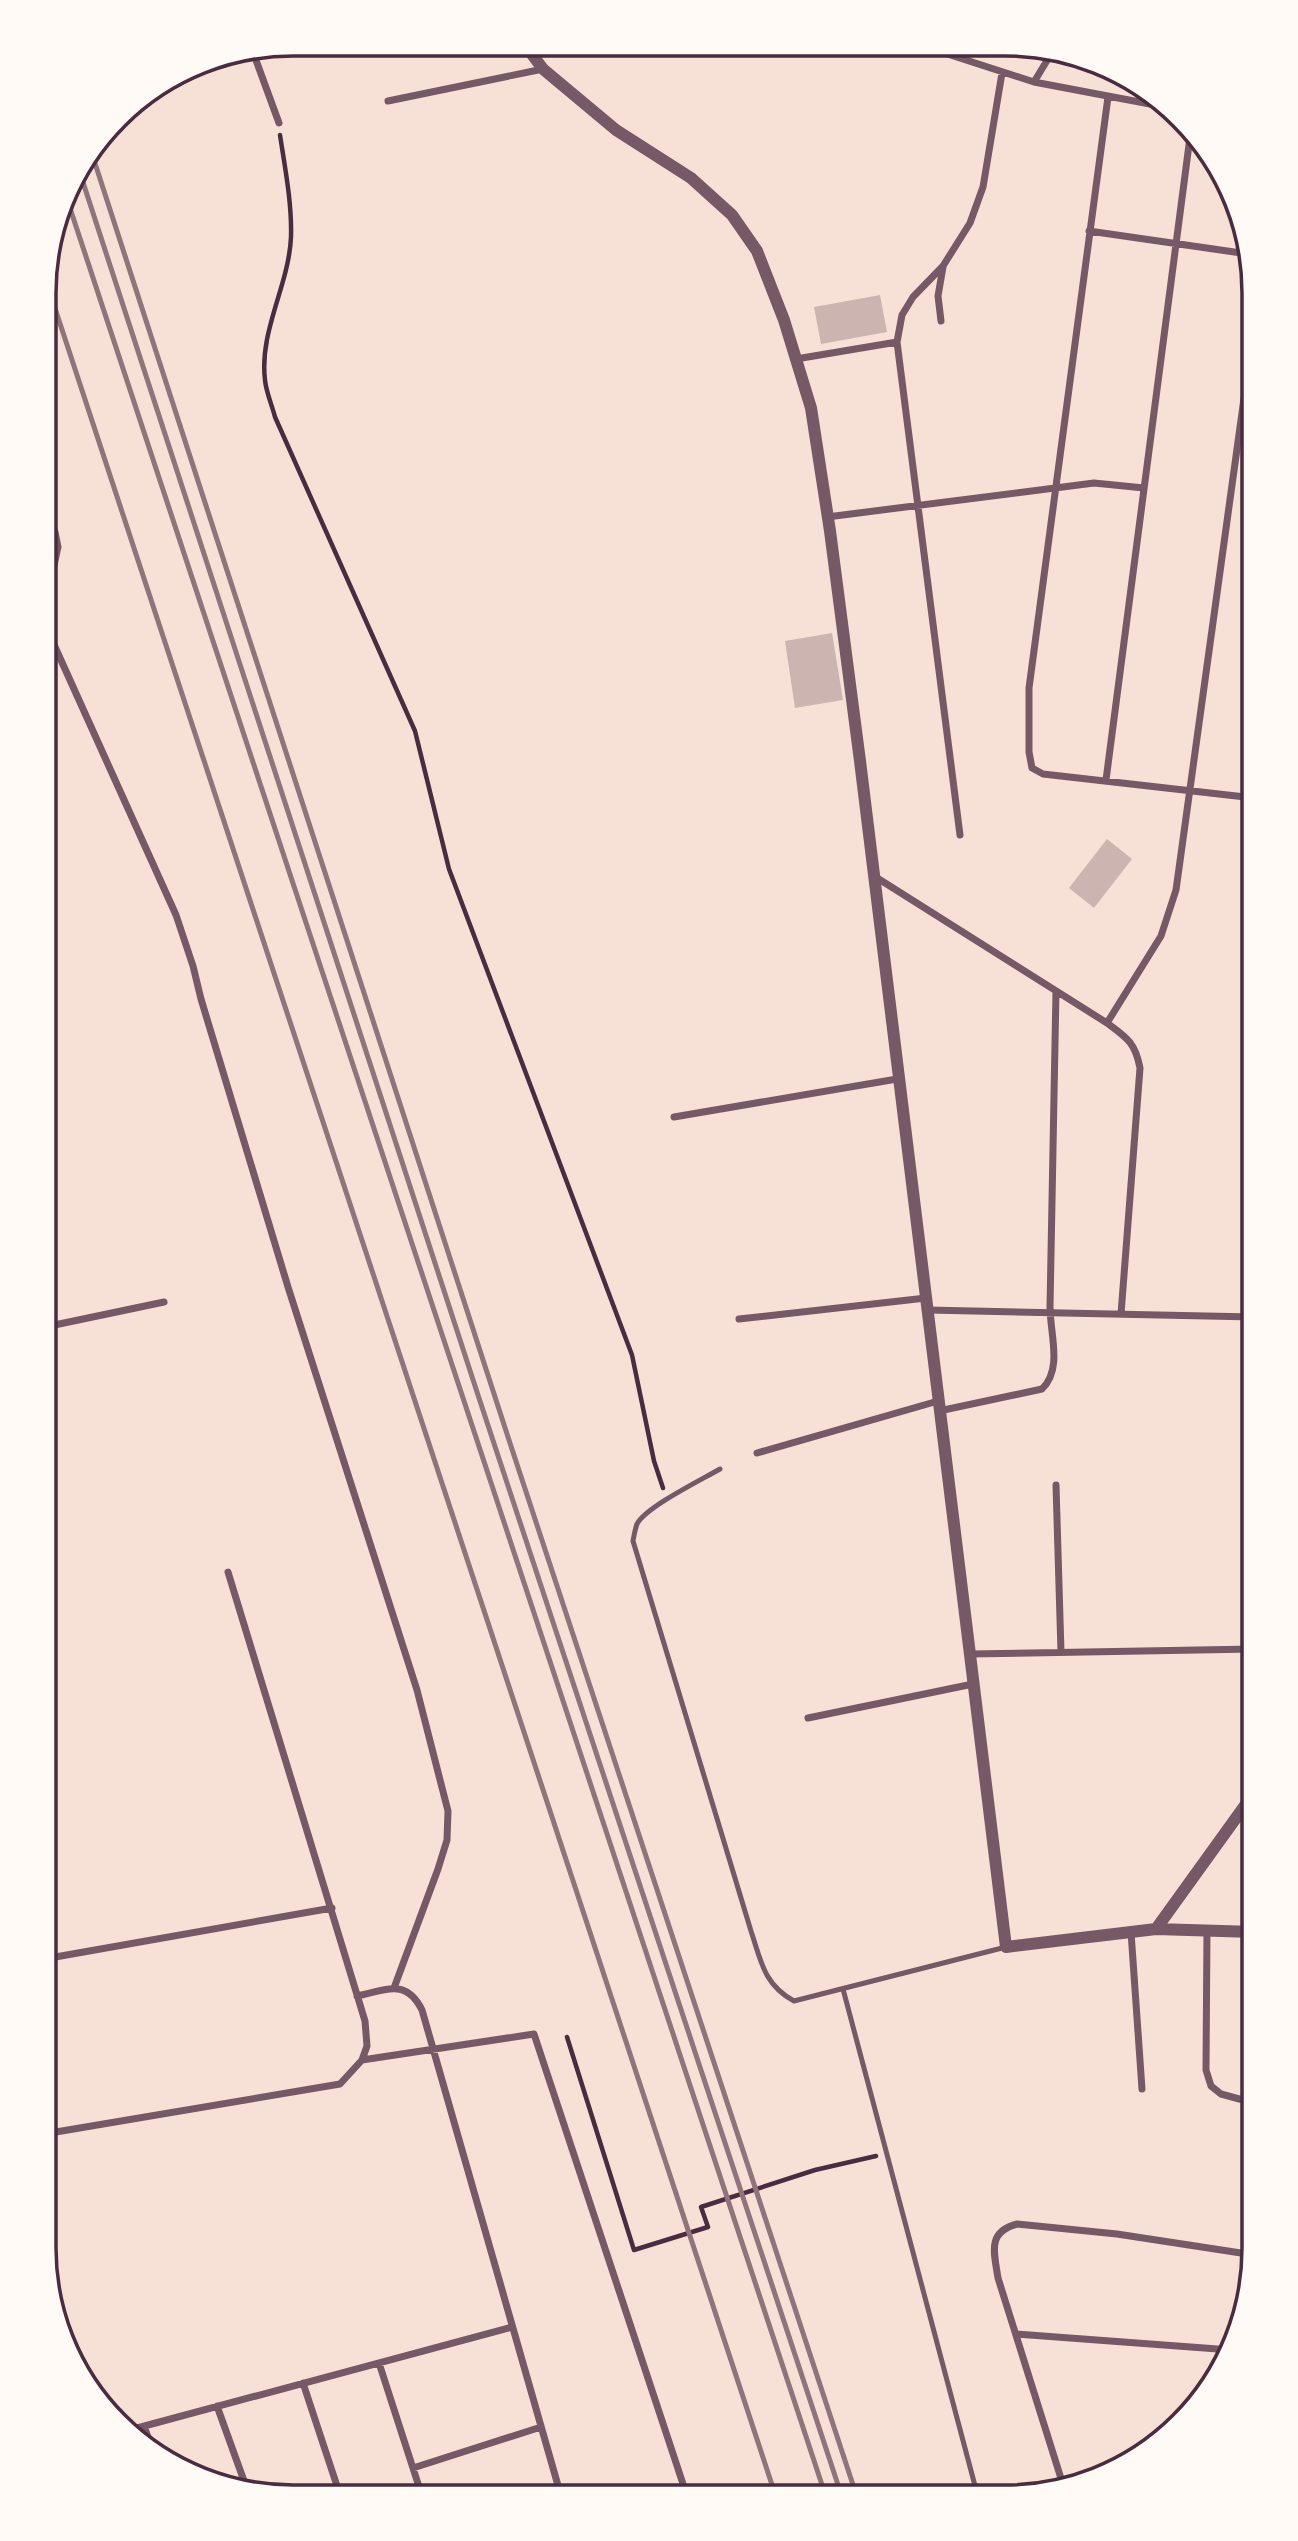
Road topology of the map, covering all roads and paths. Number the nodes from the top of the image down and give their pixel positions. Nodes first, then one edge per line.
1 (533, 56) edge
2 (953, 56) edge
3 (256, 59) edge
4 (1047, 60) edge
5 (543, 69) junction
6 (1002, 72) junction
7 (1034, 82) junction
8 (1108, 97) junction
9 (388, 101) dead end
10 (1147, 104) edge
11 (279, 123) joint
12 (1189, 144) edge
13 (1089, 231) junction
14 (1176, 243) junction
15 (1238, 252) edge
16 (943, 266) junction
17 (941, 321) dead end
18 (897, 342) junction
19 (796, 359) junction
20 (1242, 413) edge
21 (1054, 486) junction
22 (1144, 488) junction
23 (918, 505) junction
24 (827, 517) junction
25 (56, 532) edge
26 (56, 558) edge
27 (56, 649) edge
28 (1105, 780) junction
29 (1189, 792) junction
30 (1242, 797) edge
31 (960, 835) dead end
32 (873, 875) junction
33 (1056, 990) junction
34 (1107, 1023) junction
35 (897, 1079) junction
36 (674, 1117) dead end
37 (164, 1303) dead end
38 (927, 1304) junction
39 (1050, 1313) junction
40 (1121, 1314) junction
41 (1241, 1317) edge
42 (739, 1319) dead end
43 (56, 1325) edge
44 (939, 1406) junction
45 (757, 1453) dead end
46 (720, 1469) dead end
47 (1056, 1485) dead end
48 (666, 1499) junction
49 (228, 1572) dead end
50 (1241, 1649) edge
51 (1061, 1652) junction
52 (970, 1654) junction
53 (973, 1684) junction
54 (808, 1717) dead end
55 (1241, 1811) edge
56 (332, 1908) junction
57 (1156, 1929) junction
58 (1206, 1929) junction
59 (1241, 1931) edge
60 (1131, 1933) junction
61 (1006, 1947) junction
62 (56, 1957) edge
63 (394, 1988) junction
64 (843, 1989) junction
65 (357, 1996) junction
66 (567, 2037) dead end
67 (433, 2050) junction
68 (362, 2060) junction
69 (1142, 2089) dead end
70 (1241, 2099) edge
71 (56, 2132) edge
72 (885, 2154) junction
73 (1241, 2253) edge
74 (512, 2328) junction
75 (1016, 2334) junction
76 (1219, 2349) edge
77 (379, 2363) junction
78 (303, 2383) junction
79 (217, 2406) junction
80 (145, 2426) junction
81 (541, 2427) junction
82 (139, 2428) edge
83 (148, 2435) edge
84 (413, 2468) junction
85 (1061, 2478) edge
86 (243, 2479) edge
87 (337, 2485) edge
88 (418, 2485) edge
89 (558, 2485) edge
90 (683, 2485) edge
91 (975, 2485) edge

1 - 5 street
2 - 6 street
3 - 11 street
4 - 7 street
5 - 9 street
5 - 19 street
6 - 7 street
6 - 16 street
7 - 8 street
8 - 10 street
8 - 13 street
11 - 48 path
12 - 14 street
13 - 14 street
13 - 21 street
14 - 15 street
14 - 22 street
16 - 17 street
16 - 18 street
18 - 19 street
18 - 23 street
19 - 24 street
20 - 29 street
21 - 22 street
21 - 23 street
21 - 28 street
22 - 28 street
23 - 24 street
23 - 31 street
24 - 32 street
25 - 26 lane
27 - 63 street
28 - 29 street
29 - 30 street
29 - 34 street
32 - 33 street
32 - 35 street
33 - 34 street
33 - 39 street
34 - 40 street
35 - 36 street
35 - 38 street
37 - 43 street
38 - 39 street
38 - 42 street
38 - 44 street
39 - 40 street
39 - 44 street
40 - 41 street
44 - 45 street
44 - 52 street
46 - 48 lane
47 - 51 street
48 - 64 lane
49 - 56 street
50 - 51 street
51 - 52 street
52 - 53 street
53 - 54 street
53 - 61 street
55 - 57 street
56 - 62 street
56 - 65 street
57 - 58 street
57 - 60 street
58 - 59 street
58 - 70 street
60 - 61 street
60 - 69 street
61 - 64 lane
63 - 65 street
63 - 67 street
64 - 72 lane
65 - 68 street
66 - 72 path
67 - 68 street
67 - 74 street
67 - 90 street
68 - 71 street
72 - 91 lane
73 - 75 street
74 - 77 street
74 - 81 street
75 - 76 street
75 - 85 street
77 - 78 street
77 - 84 street
78 - 79 street
78 - 87 street
79 - 80 street
79 - 86 street
80 - 82 street
80 - 83 street
81 - 84 street
81 - 89 street
84 - 88 street

